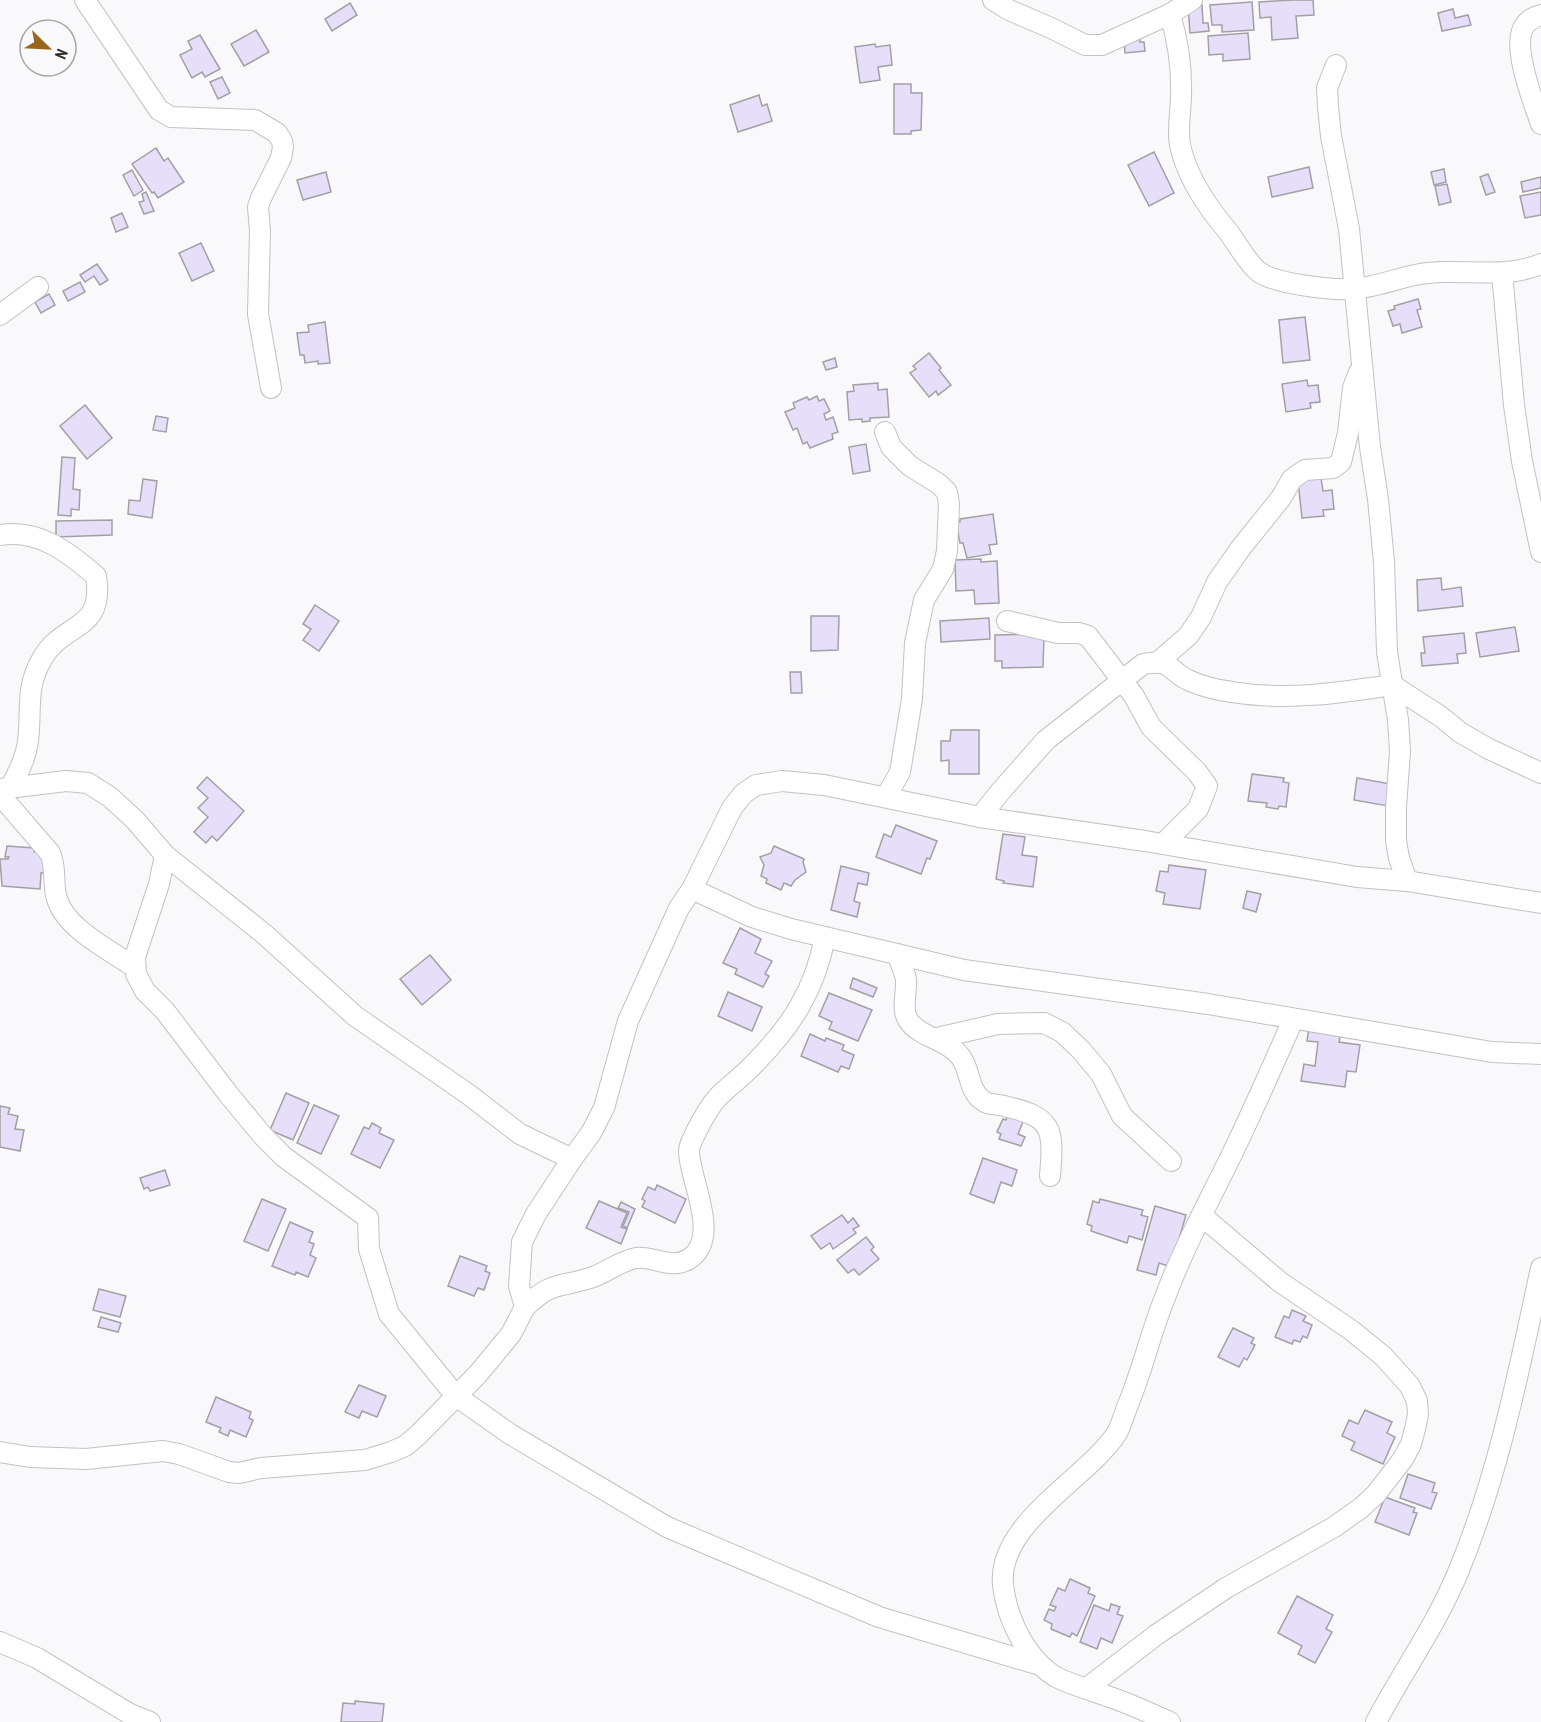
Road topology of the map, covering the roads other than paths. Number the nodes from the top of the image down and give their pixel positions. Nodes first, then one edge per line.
1 (86, 0) edge
2 (993, 0) edge
3 (1192, 0) edge
4 (1170, 14) junction
5 (1541, 15) edge
6 (1336, 65) dead end
7 (1541, 124) edge
8 (1541, 264) edge
9 (1502, 273) junction
10 (38, 287) dead end
11 (1353, 289) junction
12 (0, 315) edge
13 (1363, 361) junction
14 (271, 388) dead end
15 (885, 432) dead end
16 (0, 535) edge
17 (1541, 552) edge
18 (1007, 621) dead end
19 (1159, 662) junction
20 (1122, 680) junction
21 (1392, 685) junction
22 (1541, 773) edge
23 (3, 791) edge
24 (886, 797) junction
25 (980, 817) junction
26 (1163, 844) junction
27 (165, 855) junction
28 (1407, 881) junction
29 (692, 890) junction
30 (1541, 903) edge
31 (825, 937) junction
32 (897, 954) junction
33 (134, 968) junction
34 (1293, 1020) junction
35 (937, 1038) junction
36 (1541, 1054) edge
37 (572, 1159) junction
38 (1171, 1161) dead end
39 (1050, 1176) dead end
40 (1202, 1216) junction
41 (1541, 1268) edge
42 (525, 1306) junction
43 (456, 1396) junction
44 (0, 1452) edge
45 (0, 1642) edge
46 (1040, 1665) junction
47 (1087, 1688) junction
48 (150, 1722) edge
49 (1170, 1722) edge
50 (1376, 1722) edge

1 - 14 street
2 - 4 street
3 - 4 street
4 - 11 street
5 - 7 street
6 - 11 street
8 - 9 street
9 - 11 street
9 - 17 street
10 - 12 street
11 - 13 street
13 - 19 street
13 - 21 street
15 - 24 street
16 - 23 street
18 - 20 street
19 - 20 street
19 - 21 street
20 - 25 street
20 - 26 street
21 - 22 street
21 - 28 street
23 - 27 street
23 - 33 street
24 - 25 street
24 - 29 street
25 - 26 street
26 - 28 street
27 - 33 street
27 - 37 street
28 - 30 street
29 - 31 street
29 - 37 street
31 - 32 street
31 - 42 street
32 - 34 street
32 - 35 street
33 - 43 street
34 - 36 street
34 - 40 street
35 - 38 street
35 - 39 street
37 - 42 street
40 - 46 street
40 - 47 street
41 - 50 street
42 - 43 street
43 - 44 street
43 - 46 street
45 - 48 street
46 - 47 street
47 - 49 street

